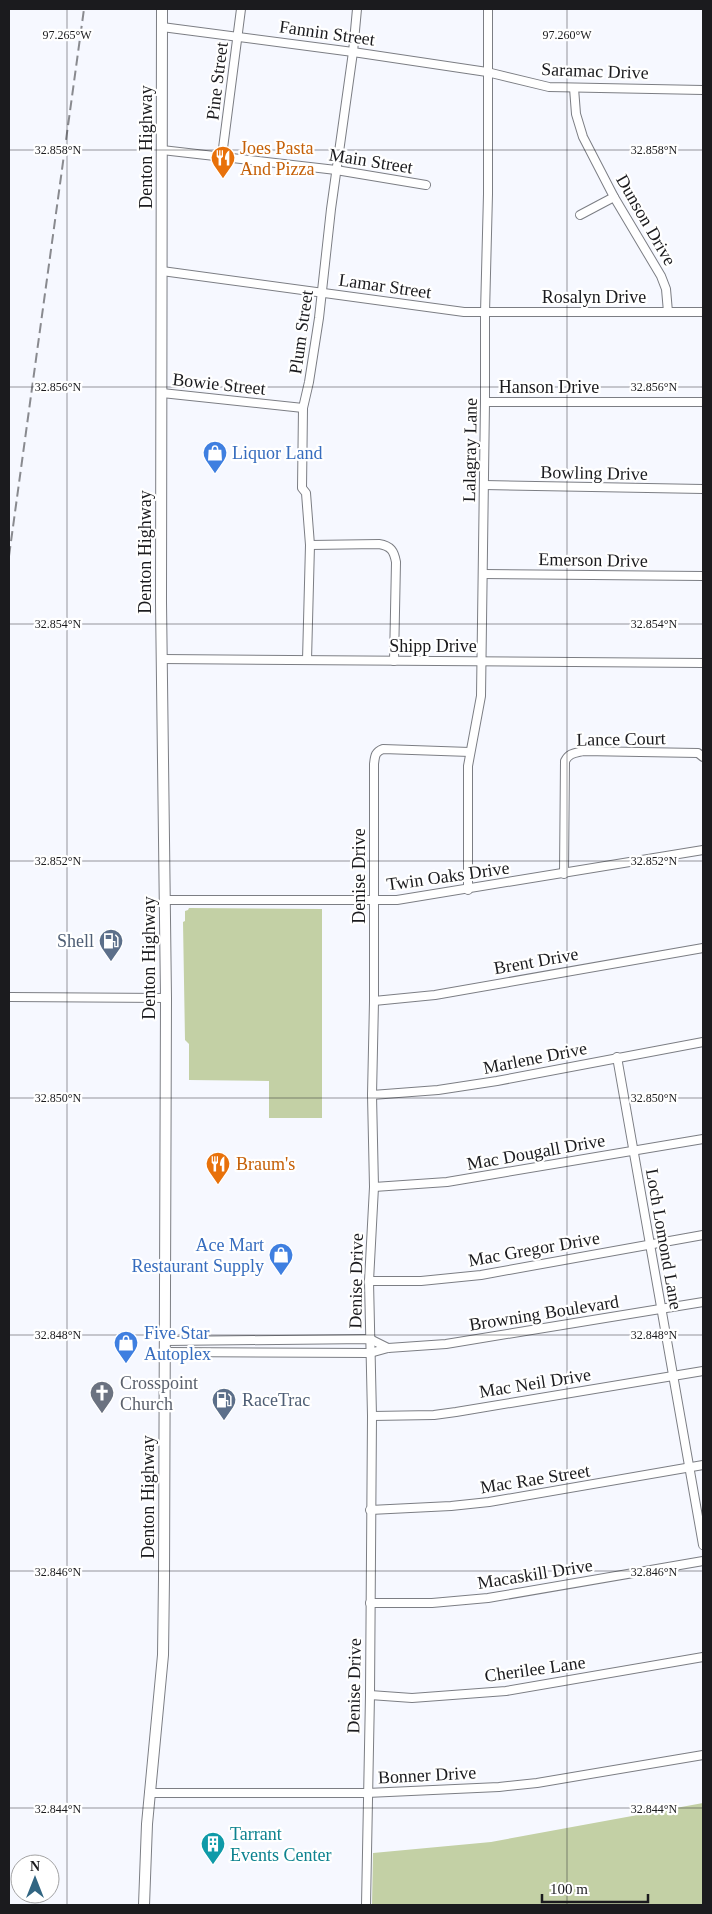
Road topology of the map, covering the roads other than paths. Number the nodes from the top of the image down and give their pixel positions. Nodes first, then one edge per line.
1 (162, 9) edge
2 (241, 9) edge
3 (357, 9) edge
4 (488, 9) edge
5 (162, 28) junction
6 (238, 36) junction
7 (353, 52) junction
8 (487, 72) junction
9 (574, 88) junction
10 (703, 90) edge
11 (162, 150) junction
12 (222, 156) junction
13 (336, 170) junction
14 (426, 186) dead end
15 (614, 197) junction
16 (580, 215) dead end
17 (162, 270) junction
18 (322, 292) junction
19 (668, 312) junction
20 (703, 312) edge
21 (485, 313) junction
22 (162, 392) junction
23 (486, 402) junction
24 (703, 402) edge
25 (303, 408) junction
26 (484, 485) junction
27 (703, 489) edge
28 (310, 545) junction
29 (483, 574) junction
30 (703, 576) edge
31 (162, 659) junction
32 (307, 660) junction
33 (394, 661) junction
34 (482, 661) junction
35 (703, 663) edge
36 (470, 752) junction
37 (703, 757) edge
38 (703, 850) edge
39 (564, 874) junction
40 (468, 890) junction
41 (165, 900) junction
42 (375, 901) junction
43 (703, 948) edge
44 (9, 997) edge
45 (166, 998) junction
46 (374, 1001) junction
47 (703, 1042) edge
48 (616, 1057) junction
49 (372, 1095) junction
50 (703, 1139) edge
51 (633, 1150) junction
52 (374, 1187) junction
53 (703, 1235) edge
54 (650, 1244) junction
55 (369, 1281) junction
56 (703, 1302) edge
57 (661, 1309) junction
58 (370, 1339) junction
59 (258, 1340) junction
60 (165, 1341) junction
61 (388, 1348) junction
62 (165, 1352) junction
63 (258, 1353) junction
64 (370, 1353) junction
65 (703, 1371) edge
66 (673, 1376) junction
67 (372, 1416) junction
68 (703, 1465) edge
69 (690, 1468) junction
70 (370, 1510) junction
71 (703, 1545) edge
72 (703, 1561) edge
73 (370, 1603) junction
74 (703, 1657) edge
75 (370, 1695) junction
76 (703, 1755) edge
77 (149, 1793) junction
78 (368, 1793) junction
79 (144, 1905) edge
80 (366, 1905) edge

1 - 5 main road, Denton Highway
2 - 6 street, Pine Street
3 - 7 street, Plum Street
4 - 8 street, Lalagray Lane
5 - 6 street, Fannin Street
5 - 11 main road, Denton Highway
6 - 7 street, Fannin Street
6 - 12 street, Pine Street
7 - 8 street, Fannin Street
7 - 13 street, Plum Street
8 - 9 street, Saramac Drive
8 - 21 street, Lalagray Lane
9 - 10 street, Saramac Drive
9 - 15 street, Dunson Drive
11 - 12 street, Main Street
11 - 17 main road, Denton Highway
12 - 13 street, Main Street
13 - 14 street, Main Street
13 - 18 street, Plum Street
15 - 16 street
15 - 19 street, Dunson Drive
17 - 18 street, Lamar Street
17 - 22 main road, Denton Highway
18 - 21 street, Lamar Street
18 - 25 street, Plum Street
19 - 20 street, Rosalyn Drive
19 - 21 street, Rosalyn Drive
21 - 23 street, Lalagray Lane
22 - 25 street, Bowie Street
22 - 31 main road, Denton Highway
23 - 24 street, Hanson Drive
23 - 26 street, Lalagray Lane
25 - 28 street, Plum Street
26 - 27 street, Bowling Drive
26 - 29 street, Lalagray Lane
28 - 32 street, Plum Street
28 - 33 street
29 - 30 street, Emerson Drive
29 - 34 street, Lalagray Lane
31 - 32 street, Shipp Drive
31 - 41 main road, Denton Highway
32 - 33 street, Shipp Drive
33 - 34 street, Shipp Drive
34 - 35 street, Shipp Drive
34 - 36 street, Lalagray Lane
36 - 40 street, Lalagray Lane
36 - 42 street, Denise Drive
37 - 39 street, Lance Court
38 - 39 street, Twin Oaks Drive
39 - 40 street, Twin Oaks Drive
40 - 42 street, Twin Oaks Drive
41 - 42 street, Twin Oaks Drive
41 - 45 main road, Denton Highway
42 - 46 street, Denise Drive
43 - 46 street, Brent Drive
44 - 45 street
45 - 60 main road, Denton Highway
46 - 49 street, Denise Drive
47 - 48 street, Marlene Drive
48 - 49 street, Marlene Drive
48 - 51 street, Loch Lomond Lane
49 - 52 street, Denise Drive
50 - 51 street, Mac Dougall Drive
51 - 52 street, Mac Dougall Drive
51 - 54 street, Loch Lomond Lane
52 - 55 street, Denise Drive
53 - 54 street, Mac Gregor Drive
54 - 55 street, Mac Gregor Drive
54 - 57 street, Loch Lomond Lane
55 - 58 street, Denise Drive
56 - 57 street, Browning Boulevard
57 - 61 street, Browning Boulevard
57 - 66 street, Loch Lomond Lane
58 - 59 street
58 - 61 street
58 - 64 street, Denise Drive
59 - 60 street
59 - 63 street
60 - 62 main road, Denton Highway
61 - 64 street, Browning Boulevard
62 - 63 street, Browning Boulevard
62 - 77 main road, Denton Highway
63 - 64 street, Browning Boulevard
64 - 67 street, Denise Drive
65 - 66 street, Mac Neil Drive
66 - 67 street, Mac Neil Drive
66 - 69 street, Loch Lomond Lane
67 - 70 street, Denise Drive
68 - 69 street, Mac Rae Street
69 - 70 street, Mac Rae Street
69 - 71 street, Loch Lomond Lane
70 - 73 street, Denise Drive
72 - 73 street, Macaskill Drive
73 - 75 street, Denise Drive
74 - 75 street, Cherilee Lane
75 - 78 street, Denise Drive
76 - 78 street, Bonner Drive
77 - 78 street, Bonner Drive
77 - 79 main road, Denton Highway
78 - 80 street, Denise Drive

